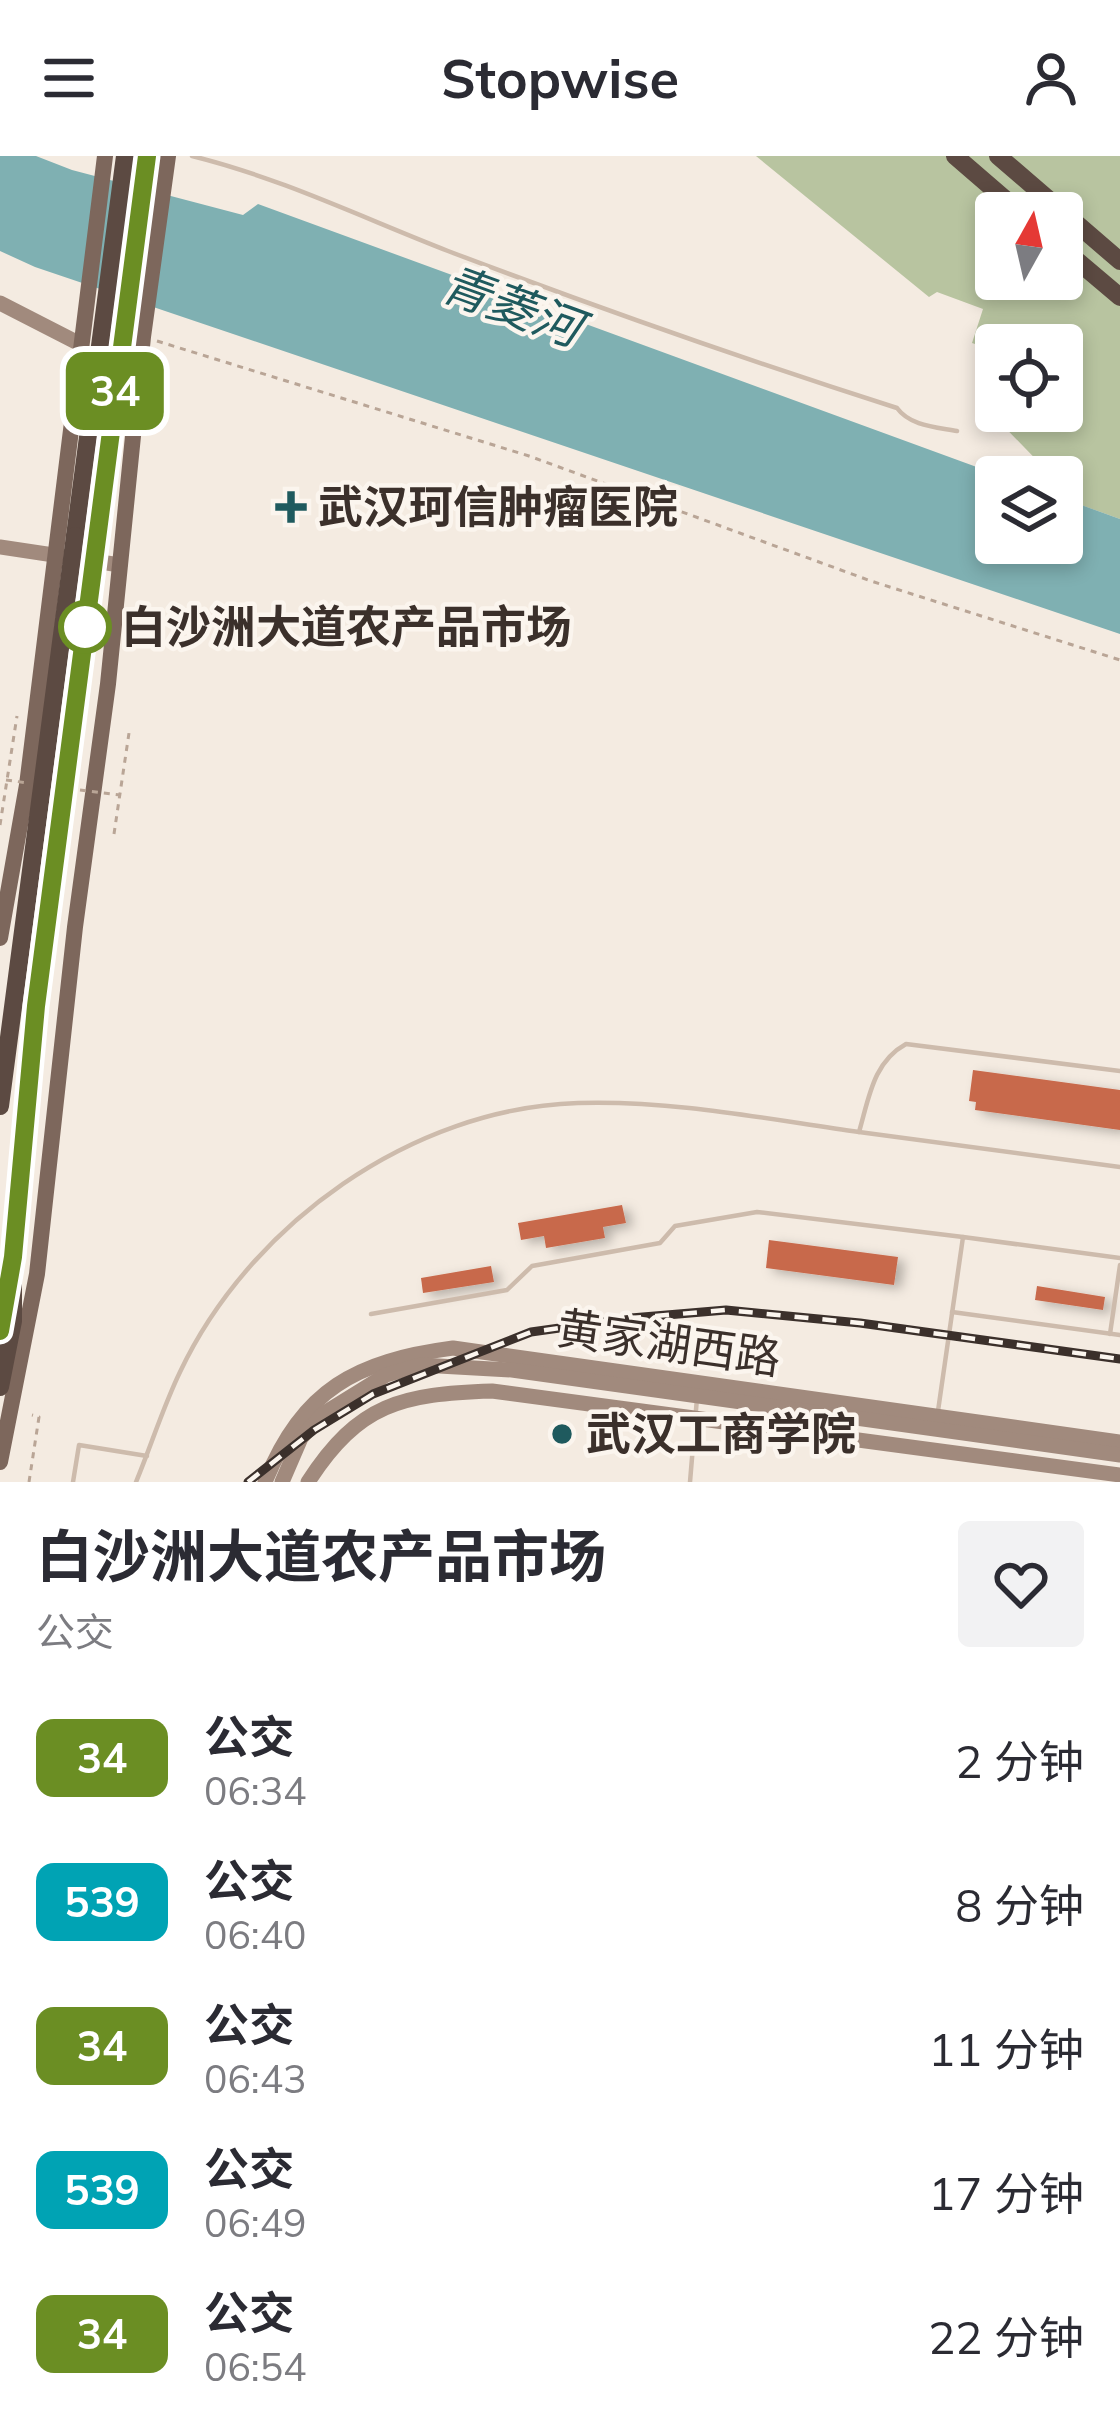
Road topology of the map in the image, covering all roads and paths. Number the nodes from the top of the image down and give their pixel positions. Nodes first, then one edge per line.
1 (125, 156) edge
2 (147, 156) edge
3 (168, 156) edge
4 (192, 156) edge
5 (955, 156) edge
6 (998, 156) edge
7 (104, 160) edge
8 (997, 192) edge
9 (1120, 261) edge
10 (1083, 266) edge
11 (1120, 297) edge
12 (0, 303) edge
13 (144, 331) junction
14 (80, 344) junction
15 (957, 430) dead end
16 (0, 548) edge
17 (56, 555) junction
18 (120, 565) junction
19 (1120, 660) edge
20 (17, 716) dead end
21 (129, 733) dead end
22 (0, 825) edge
23 (114, 833) dead end
24 (0, 938) edge
25 (14, 1002) junction
26 (1120, 1072) edge
27 (0, 1082) edge
28 (0, 1106) edge
29 (859, 1132) junction
30 (1120, 1167) edge
31 (963, 1237) junction
32 (13, 1257) junction
33 (1120, 1261) edge
34 (1117, 1307) edge
35 (952, 1312) junction
36 (370, 1314) dead end
37 (0, 1331) edge
38 (1110, 1334) junction
39 (1120, 1335) edge
40 (0, 1387) edge
41 (698, 1396) junction
42 (36, 1416) dead end
43 (695, 1417) junction
44 (937, 1417) junction
45 (1120, 1442) edge
46 (1120, 1455) edge
47 (147, 1456) junction
48 (8, 1467) edge
49 (31, 1475) junction
50 (1120, 1475) edge
51 (29, 1482) edge
52 (73, 1482) edge
53 (136, 1482) edge
54 (265, 1482) edge
55 (282, 1482) edge
56 (308, 1482) edge
57 (690, 1482) edge

1 - 25 highway, bridge
2 - 32 highway, bridge
3 - 13 main road
4 - 15 lane
5 - 8 highway
6 - 9 highway
7 - 14 main road
10 - 11 highway
12 - 14 main road
13 - 18 main road
13 - 19 path
14 - 17 main road
16 - 17 main road
17 - 18 main road
17 - 24 main road
18 - 48 main road
20 - 22 path
21 - 23 path
25 - 27 highway, bridge
25 - 28 highway, bridge
26 - 29 lane
29 - 30 lane
29 - 47 lane
31 - 33 lane
31 - 35 lane
31 - 36 lane
32 - 37 highway, bridge
32 - 40 highway, bridge
33 - 34 lane
34 - 38 lane
35 - 38 lane
35 - 44 lane
38 - 39 lane
41 - 43 lane
41 - 46 main road, 黄家湖西路
41 - 55 main road, 黄家湖西路
42 - 49 path
43 - 50 main road
43 - 56 main road
43 - 57 lane
44 - 45 main road, 黄家湖西路
44 - 54 main road, 黄家湖西路
47 - 52 lane
47 - 53 lane
48 - 49 path
49 - 51 path

